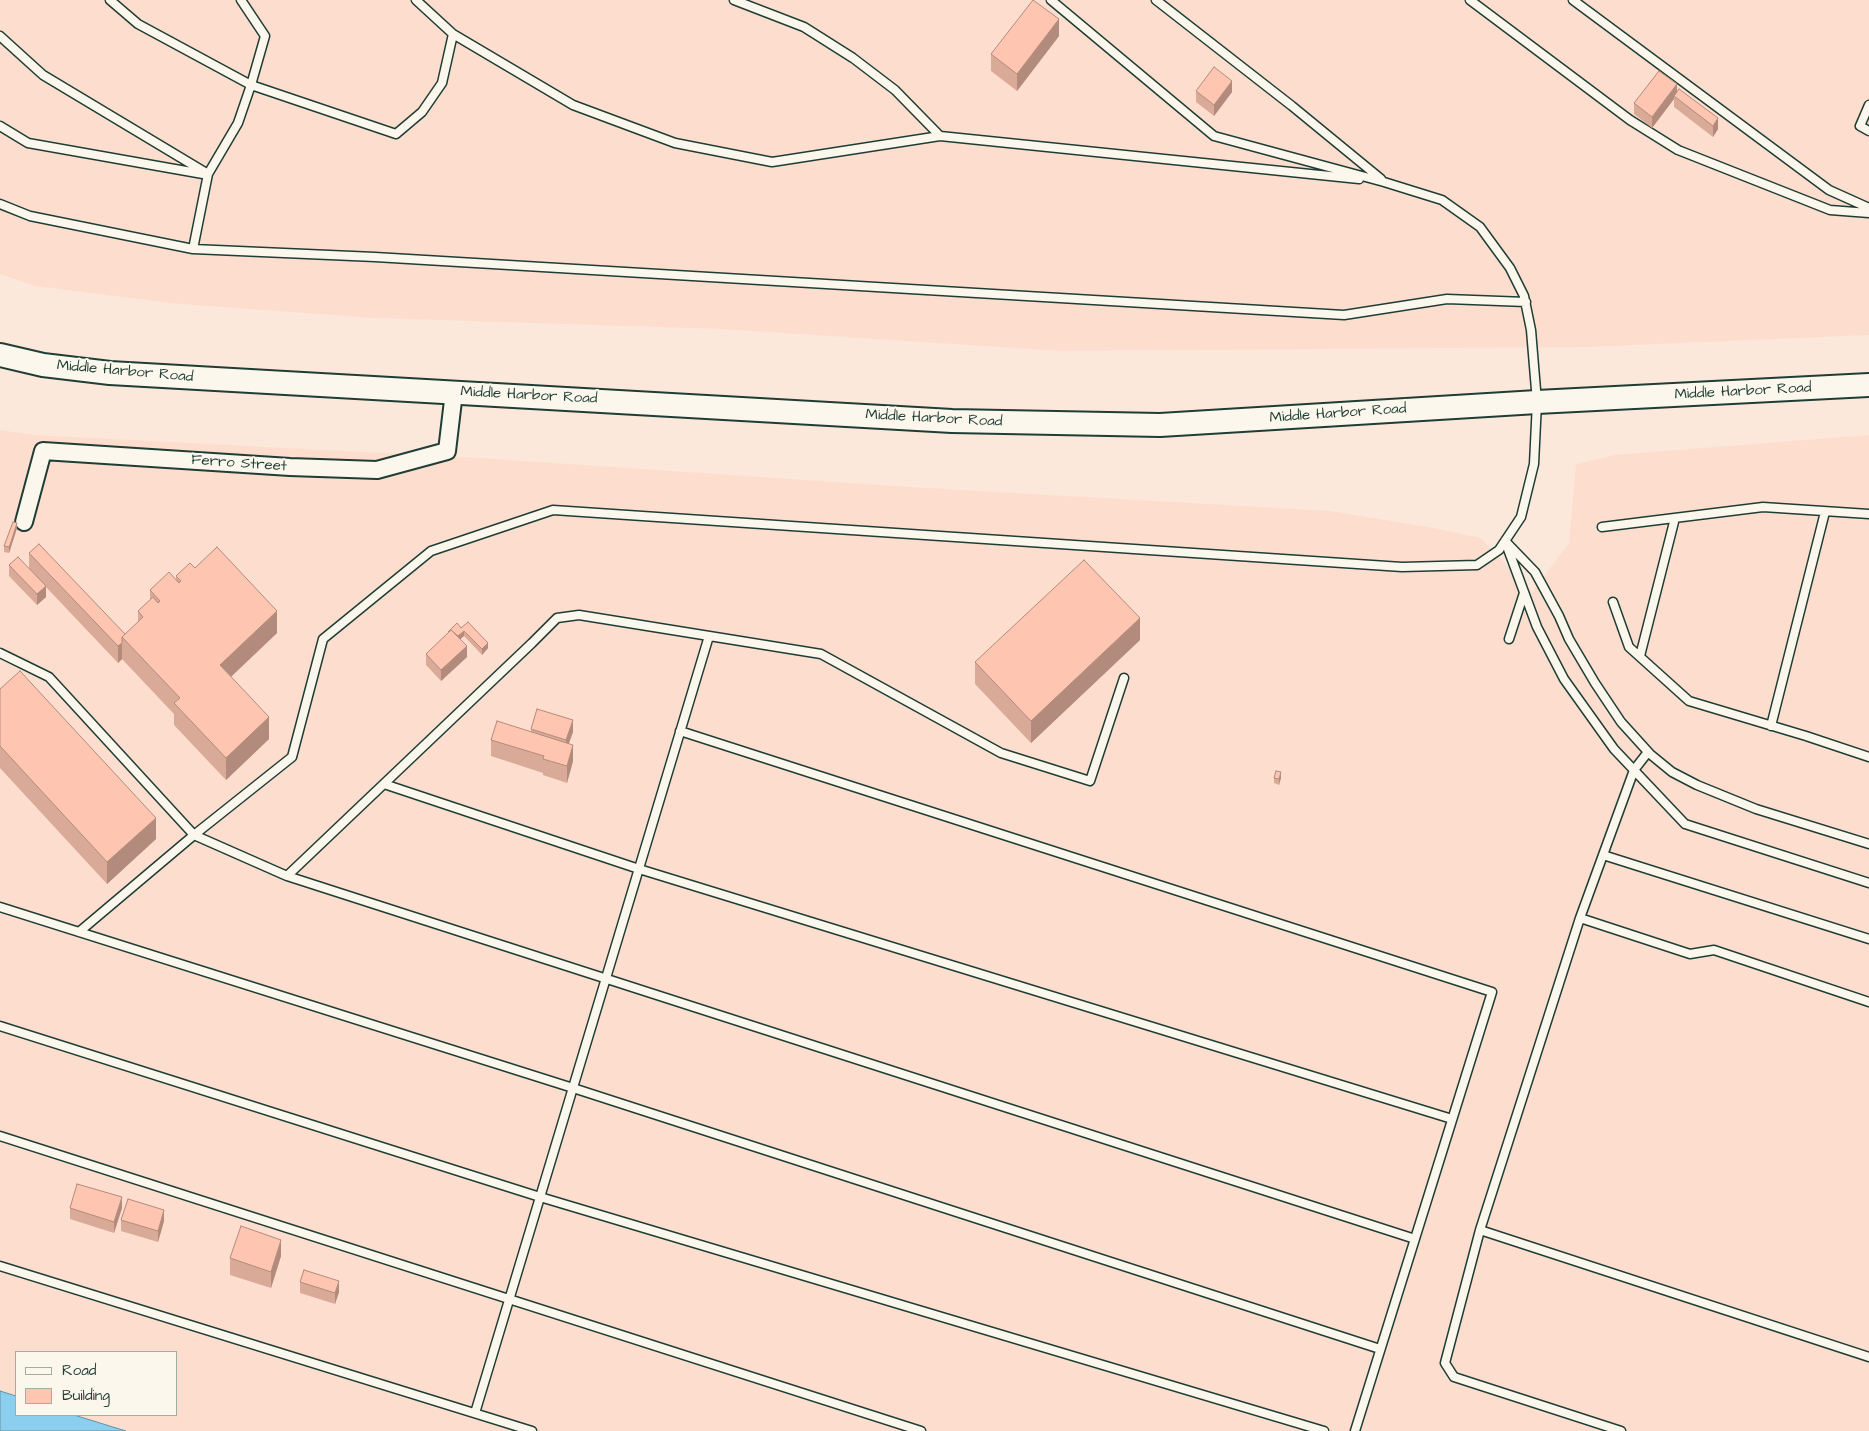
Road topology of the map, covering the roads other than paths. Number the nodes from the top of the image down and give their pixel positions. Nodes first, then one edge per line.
1 (110, 0) edge
2 (241, 0) edge
3 (416, 0) edge
4 (734, 0) edge
5 (1051, 0) edge
6 (1156, 0) edge
7 (1470, 0) edge
8 (1573, 0) edge
9 (453, 34) junction
10 (0, 36) edge
11 (251, 85) junction
12 (1869, 105) edge
13 (0, 126) edge
14 (1869, 131) edge
15 (940, 136) junction
16 (208, 174) junction
17 (1384, 182) junction
18 (0, 204) edge
19 (1869, 208) edge
20 (1869, 213) edge
21 (193, 249) junction
22 (1526, 302) junction
23 (0, 355) edge
24 (1869, 385) edge
25 (454, 392) junction
26 (1537, 402) junction
27 (1825, 512) junction
28 (1868, 515) edge
29 (1675, 518) junction
30 (24, 522) dead end
31 (1602, 527) dead end
32 (1505, 541) junction
33 (1524, 593) junction
34 (1613, 602) dead end
35 (709, 636) junction
36 (1509, 638) dead end
37 (0, 653) edge
38 (1640, 656) junction
39 (1124, 678) dead end
40 (1771, 726) junction
41 (680, 731) junction
42 (1648, 752) junction
43 (1869, 757) edge
44 (1634, 770) junction
45 (384, 784) junction
46 (194, 835) junction
47 (1869, 844) edge
48 (1603, 855) junction
49 (639, 870) junction
50 (287, 876) junction
51 (1869, 883) edge
52 (0, 907) edge
53 (1580, 918) junction
54 (79, 932) junction
55 (1869, 939) edge
56 (606, 978) junction
57 (1869, 1002) edge
58 (0, 1026) edge
59 (573, 1088) junction
60 (1452, 1119) junction
61 (0, 1136) edge
62 (540, 1197) junction
63 (1480, 1230) junction
64 (1415, 1239) junction
65 (0, 1266) edge
66 (509, 1298) junction
67 (1380, 1349) junction
68 (1869, 1356) edge
69 (475, 1413) junction
70 (532, 1431) edge
71 (920, 1431) edge
72 (1324, 1431) edge
73 (1355, 1431) edge
74 (1620, 1431) edge

1 - 11 lane
2 - 11 lane
3 - 9 lane
4 - 15 lane
5 - 17 lane
6 - 17 lane
7 - 20 lane
8 - 19 lane
9 - 11 lane
9 - 15 lane
10 - 16 lane
11 - 16 lane
12 - 14 lane
13 - 16 lane
15 - 17 lane
16 - 21 lane
17 - 22 lane
18 - 21 lane
21 - 22 lane
22 - 26 lane
23 - 25 main road, Middle Harbor Road
24 - 26 main road, Middle Harbor Road
25 - 26 main road, Middle Harbor Road
25 - 30 street, Ferro Street
26 - 32 lane
27 - 28 lane
27 - 29 lane
27 - 40 lane
29 - 31 lane
29 - 38 lane
32 - 33 lane
32 - 42 lane
32 - 46 lane
33 - 36 lane
33 - 44 lane
34 - 38 lane
35 - 39 lane
35 - 41 lane
35 - 45 lane
37 - 46 lane
38 - 40 lane
40 - 43 lane
41 - 49 lane
41 - 60 lane
42 - 44 lane
42 - 47 lane
44 - 48 lane
44 - 51 lane
45 - 49 lane
45 - 50 lane
46 - 50 lane
46 - 54 lane
48 - 53 lane
48 - 55 lane
49 - 56 lane
49 - 60 lane
50 - 56 lane
52 - 54 lane
53 - 57 lane
53 - 63 lane
54 - 59 lane
56 - 59 lane
56 - 64 lane
58 - 62 lane
59 - 62 lane
59 - 67 lane
60 - 64 lane
61 - 66 lane
62 - 66 lane
62 - 72 lane
63 - 68 lane
63 - 74 lane
64 - 67 lane
65 - 69 lane
66 - 69 lane
66 - 71 lane
67 - 73 lane
69 - 70 lane

